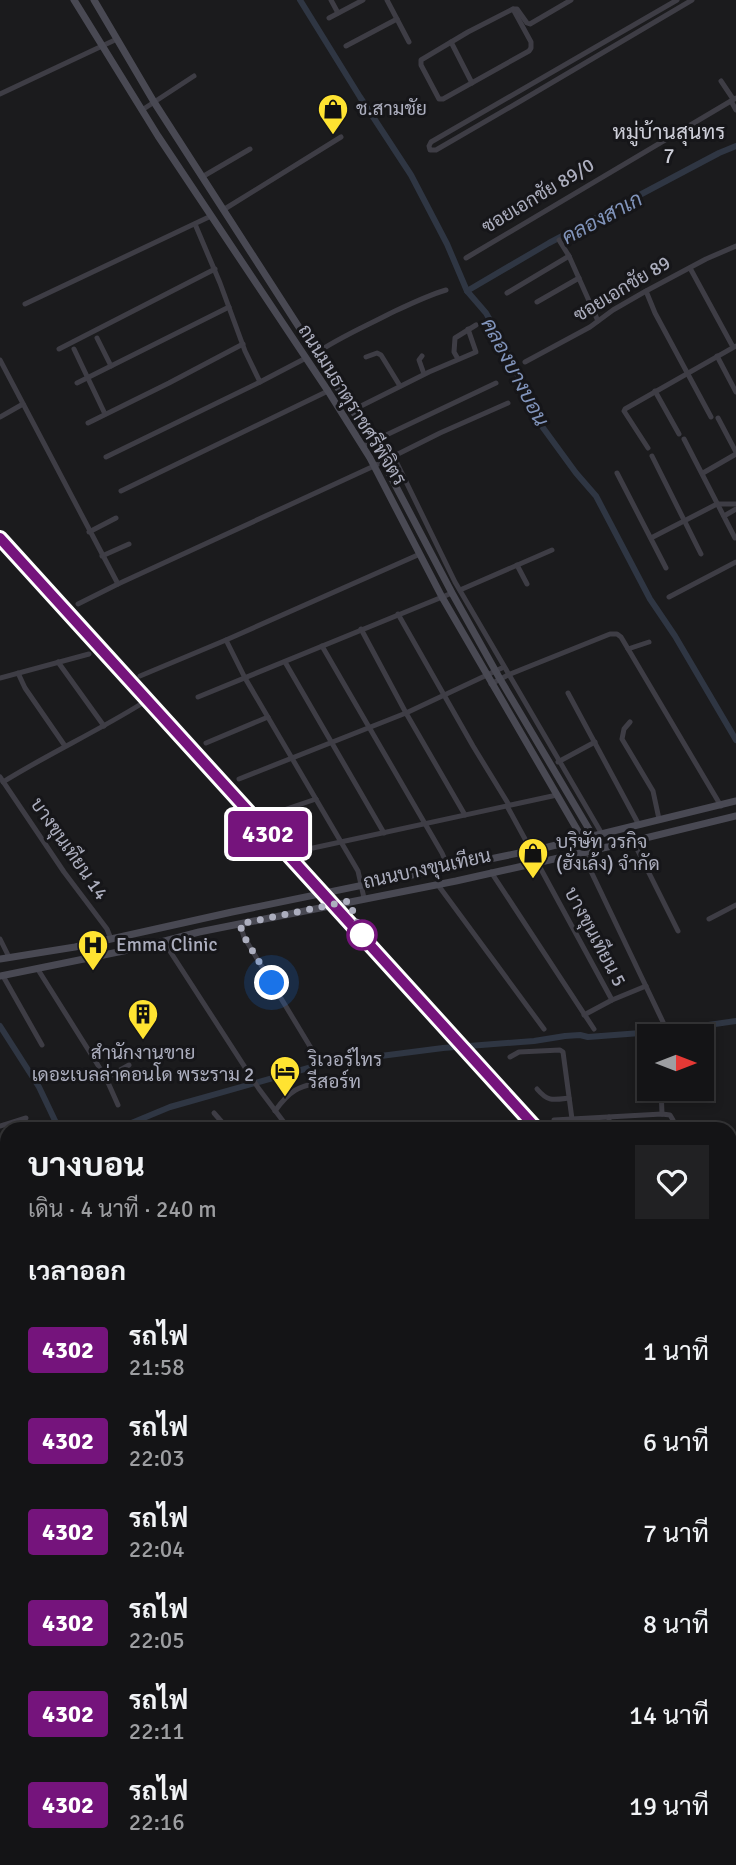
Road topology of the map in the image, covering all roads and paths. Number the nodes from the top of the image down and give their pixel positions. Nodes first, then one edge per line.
1 (74, 0) edge
2 (94, 0) edge
3 (331, 0) edge
4 (363, 0) edge
5 (387, 0) edge
6 (572, 0) edge
7 (677, 0) edge
8 (692, 0) edge
9 (513, 9) junction
10 (338, 13) junction
11 (330, 18) dead end
12 (397, 19) junction
13 (117, 39) junction
14 (409, 42) dead end
15 (451, 42) junction
16 (103, 46) junction
17 (346, 46) dead end
18 (194, 76) dead end
19 (722, 81) dead end
20 (472, 83) junction
21 (0, 94) edge
22 (733, 99) edge
23 (154, 102) junction
24 (142, 110) junction
25 (736, 110) edge
26 (341, 137) dead end
27 (250, 149) dead end
28 (202, 177) junction
29 (223, 210) junction
30 (211, 216) junction
31 (195, 225) junction
32 (559, 240) dead end
33 (736, 246) edge
34 (569, 256) junction
35 (466, 258) dead end
36 (690, 268) junction
37 (215, 269) junction
38 (579, 278) junction
39 (446, 290) dead end
40 (646, 291) junction
41 (507, 293) dead end
42 (537, 302) dead end
43 (25, 304) dead end
44 (229, 307) junction
45 (598, 321) junction
46 (476, 325) dead end
47 (468, 329) junction
48 (97, 338) dead end
49 (243, 344) junction
50 (734, 346) edge
51 (59, 349) dead end
52 (74, 349) dead end
53 (315, 354) junction
54 (422, 356) dead end
55 (716, 356) junction
56 (366, 357) dead end
57 (306, 358) junction
58 (458, 359) junction
59 (0, 360) edge
60 (525, 362) dead end
61 (111, 366) junction
62 (687, 373) junction
63 (424, 374) junction
64 (88, 377) junction
65 (260, 382) junction
66 (77, 383) dead end
67 (496, 383) dead end
68 (400, 386) junction
69 (328, 391) junction
70 (655, 391) junction
71 (736, 392) edge
72 (508, 403) dead end
73 (23, 404) junction
74 (355, 413) junction
75 (105, 414) junction
76 (0, 417) edge
77 (347, 421) junction
78 (88, 423) dead end
79 (372, 441) junction
80 (363, 446) junction
81 (648, 447) dead end
82 (377, 451) junction
83 (736, 453) edge
84 (393, 455) junction
85 (652, 456) dead end
86 (106, 457) dead end
87 (383, 461) junction
88 (374, 466) junction
89 (617, 473) dead end
90 (703, 473) junction
91 (121, 491) dead end
92 (717, 504) junction
93 (736, 504) edge
94 (736, 509) edge
95 (724, 516) junction
96 (116, 518) dead end
97 (685, 521) junction
98 (89, 532) junction
99 (651, 538) junction
100 (735, 538) edge
101 (129, 544) dead end
102 (552, 550) dead end
103 (420, 554) junction
104 (701, 554) dead end
105 (102, 556) junction
106 (736, 562) edge
107 (517, 565) junction
108 (666, 568) dead end
109 (118, 584) junction
110 (527, 584) dead end
111 (456, 591) junction
112 (442, 597) junction
113 (668, 597) dead end
114 (78, 604) dead end
115 (398, 614) junction
116 (361, 629) junction
117 (226, 640) junction
118 (649, 642) dead end
119 (322, 646) junction
120 (628, 649) junction
121 (89, 654) dead end
122 (58, 662) junction
123 (285, 662) junction
124 (503, 667) junction
125 (495, 671) junction
126 (18, 673) junction
127 (508, 675) junction
128 (140, 677) dead end
129 (0, 678) edge
130 (245, 678) junction
131 (500, 679) junction
132 (489, 680) junction
133 (568, 693) dead end
134 (445, 695) junction
135 (198, 697) dead end
136 (141, 704) dead end
137 (406, 713) junction
138 (268, 717) junction
139 (630, 722) dead end
140 (104, 726) junction
141 (370, 727) junction
142 (595, 742) junction
143 (206, 743) dead end
144 (330, 743) junction
145 (65, 746) junction
146 (292, 757) junction
147 (558, 762) junction
148 (239, 779) dead end
149 (2, 780) edge
150 (557, 795) junction
151 (316, 799) junction
152 (736, 801) edge
153 (508, 805) junction
154 (721, 806) junction
155 (269, 815) dead end
156 (466, 815) junction
157 (735, 818) edge
158 (659, 819) junction
159 (425, 824) junction
160 (639, 825) junction
161 (384, 833) junction
162 (602, 834) junction
163 (593, 836) junction
164 (582, 838) junction
165 (633, 841) junction
166 (341, 842) junction
167 (313, 848) dead end
168 (531, 850) junction
169 (596, 850) junction
170 (585, 852) junction
171 (537, 862) junction
172 (448, 867) junction
173 (491, 872) junction
174 (361, 884) junction
175 (438, 885) junction
176 (306, 897) junction
177 (364, 898) junction
178 (736, 905) edge
179 (309, 909) junction
180 (709, 919) dead end
181 (240, 924) junction
182 (678, 931) dead end
183 (0, 939) edge
184 (111, 939) junction
185 (164, 942) junction
186 (114, 953) junction
187 (4, 958) edge
188 (37, 968) junction
189 (1, 976) edge
190 (646, 986) junction
191 (612, 1000) junction
192 (584, 1015) junction
193 (663, 1022) dead end
194 (544, 1029) dead end
195 (593, 1029) dead end
196 (42, 1045) dead end
197 (314, 1053) dead end
198 (510, 1057) dead end
199 (129, 1065) dead end
200 (106, 1078) junction
201 (327, 1080) dead end
202 (537, 1089) dead end
203 (569, 1098) junction
204 (662, 1101) edge
205 (118, 1105) dead end
206 (275, 1111) junction
207 (214, 1113) dead end
208 (663, 1114) junction
209 (609, 1117) junction
210 (26, 1118) dead end
211 (572, 1119) junction
212 (554, 1120) dead end
213 (13, 1122) edge
214 (222, 1122) edge
215 (284, 1122) edge
216 (609, 1122) edge
217 (673, 1122) edge

1 - 16 street, ถนนมนธาตุราชศรีพิจิตร
2 - 13 street, ถนนมนธาตุราชศรีพิจิตร
3 - 10 street
4 - 10 street
5 - 12 street
6 - 9 street
7 - 8 street
9 - 15 street
9 - 20 street
10 - 11 street
12 - 14 street
12 - 17 street
13 - 16 street
13 - 23 street, ถนนมนธาตุราชศรีพิจิตร
15 - 20 street
15 - 20 street
16 - 21 street
16 - 24 street, ถนนมนธาตุราชศรีพิจิตร
18 - 23 street
19 - 22 street
22 - 25 street
22 - 35 street, ซอยเอกชัย 89/0
23 - 24 street
23 - 28 street, ถนนมนธาตุราชศรีพิจิตร
24 - 30 street, ถนนมนธาตุราชศรีพิจิตร
26 - 29 street
27 - 28 street
28 - 29 street, ถนนมนธาตุราชศรีพิจิตร
29 - 53 street, ถนนมนธาตุราชศรีพิจิตร
30 - 31 street
30 - 57 street, ถนนมนธาตุราชศรีพิจิตร
31 - 37 street
31 - 43 street
32 - 34 street
33 - 36 street, ซอยเอกชัย 89
34 - 38 street
34 - 41 street
36 - 40 street, ซอยเอกชัย 89
36 - 50 street
37 - 44 street
37 - 51 street
38 - 42 street
38 - 45 street
39 - 53 street
40 - 45 street, ซอยเอกชัย 89
40 - 62 street
44 - 49 street
44 - 61 street
45 - 60 street, ซอยเอกชัย 89
46 - 47 street
47 - 58 street
47 - 58 street
48 - 61 street
49 - 65 street
49 - 75 street
50 - 55 street
52 - 64 street
53 - 74 street, ถนนมนธาตุราชศรีพิจิตร
54 - 63 street
55 - 62 street
55 - 71 street
56 - 68 street
57 - 65 street
57 - 69 street, ถนนมนธาตุราชศรีพิจิตร
58 - 63 street
59 - 73 street
61 - 64 street
62 - 70 street
62 - 83 street
63 - 68 street
64 - 66 street
64 - 75 street
65 - 86 street
67 - 79 street
68 - 74 street
69 - 77 street, ถนนมนธาตุราชศรีพิจิตร
69 - 91 street
70 - 81 street
70 - 90 street
72 - 84 street
73 - 76 street
73 - 98 street
74 - 77 street
74 - 79 street, ถนนมนธาตุราชศรีพิจิตร
75 - 78 street
77 - 80 street, ถนนมนธาตุราชศรีพิจิตร
79 - 80 street
79 - 82 street, ถนนมนธาตุราชศรีพิจิตร
80 - 88 street, ถนนมนธาตุราชศรีพิจิตร
82 - 84 street, ถนนมนธาตุราชศรีพิจิตร
82 - 87 street, ถนนมนธาตุราชศรีพิจิตร
83 - 90 street
84 - 87 street
84 - 111 street, ถนนมนธาตุราชศรีพิจิตร
85 - 97 street
87 - 88 street
87 - 111 street, ถนนมนธาตุราชศรีพิจิตร
88 - 103 street, ถนนมนธาตุราชศรีพิจิตร
88 - 109 street
89 - 99 street
90 - 92 street
92 - 93 street
92 - 95 street
92 - 97 street
94 - 95 street
95 - 100 street
96 - 98 street
97 - 99 street
97 - 104 street
98 - 105 street
99 - 108 street
101 - 105 street
102 - 107 street
103 - 112 street, ถนนมนธาตุราชศรีพิจิตร
103 - 117 street
105 - 109 street
106 - 113 street
107 - 110 street
107 - 111 street
109 - 114 street
111 - 112 street
111 - 124 street, ถนนมนธาตุราชศรีพิจิตร
111 - 125 street, ถนนมนธาตุราชศรีพิจิตร
112 - 115 street
112 - 132 street, ถนนมนธาตุราชศรีพิจิตร
115 - 116 street
115 - 134 street
116 - 119 street
116 - 137 street
117 - 128 street
117 - 130 street
118 - 120 street
119 - 123 street
119 - 141 street
120 - 127 street
120 - 154 street
121 - 122 street
122 - 126 street
122 - 140 street
123 - 130 street
123 - 144 street
124 - 125 street
124 - 127 street, ถนนมนธาตุราชศรีพิจิตร
125 - 131 street, ถนนมนธาตุราชศรีพิจิตร
125 - 132 street
126 - 129 street
126 - 145 street
127 - 131 street
127 - 147 street, ถนนมนธาตุราชศรีพิจิตร
130 - 135 street
130 - 138 street
131 - 132 street
131 - 163 street, ถนนมนธาตุราชศรีพิจิตร
132 - 134 street
132 - 150 street, ถนนมนธาตุราชศรีพิจิตร
133 - 142 street
134 - 137 street
134 - 153 street
136 - 140 street
137 - 141 street
137 - 156 street
138 - 143 street
138 - 146 street
139 - 158 street
140 - 145 street
141 - 144 street
141 - 159 street
142 - 147 street
142 - 160 street
144 - 146 street
144 - 161 street
145 - 149 street
146 - 148 street
146 - 151 street
147 - 162 street, ถนนมนธาตุราชศรีพิจิตร
149 - 184 street, บางขุนเทียน 14
150 - 153 street
150 - 164 street, ถนนมนธาตุราชศรีพิจิตร
151 - 155 street
151 - 166 street
152 - 154 street, ถนนบางขุนเทียน
153 - 156 street
153 - 168 street
154 - 158 street, ถนนบางขุนเทียน
156 - 159 street
157 - 165 street, ถนนบางขุนเทียน
158 - 160 street, ถนนบางขุนเทียน
159 - 161 street
159 - 172 street
160 - 162 street, ถนนบางขุนเทียน
161 - 166 street
162 - 163 street, ถนนบางขุนเทียน
163 - 164 street, ถนนบางขุนเทียน
163 - 169 street, ถนนมนธาตุราชศรีพิจิตร
164 - 168 street, ถนนบางขุนเทียน
164 - 170 street, ถนนมนธาตุราชศรีพิจิตร
165 - 169 street, ถนนบางขุนเทียน
165 - 182 street
166 - 167 street
166 - 174 street
168 - 172 street, ถนนบางขุนเทียน
169 - 170 street, ถนนบางขุนเทียน
170 - 171 street, ถนนบางขุนเทียน
170 - 190 street
171 - 173 street, ถนนบางขุนเทียน
171 - 191 street, บางขุนเทียน 5
172 - 174 street, ถนนบางขุนเทียน
173 - 175 street, ถนนบางขุนเทียน
173 - 192 street
174 - 176 street, ถนนบางขุนเทียน
174 - 177 street
175 - 177 street, ถนนบางขุนเทียน
175 - 194 street
176 - 179 street
176 - 184 street, ถนนบางขุนเทียน
177 - 179 street, ถนนบางขุนเทียน
178 - 180 street
179 - 181 street, ถนนบางขุนเทียน
181 - 185 street, ถนนบางขุนเทียน
181 - 197 street
183 - 187 street
184 - 186 street
184 - 187 street, ถนนบางขุนเทียน
185 - 186 street, ถนนบางขุนเทียน
185 - 206 street
186 - 188 street, ถนนบางขุนเทียน
188 - 189 street, ถนนบางขุนเทียน
188 - 200 street
189 - 196 street
190 - 191 street
190 - 193 street
191 - 192 street, บางขุนเทียน 5
192 - 195 street
198 - 203 street
199 - 200 street
200 - 205 street
201 - 206 street
202 - 203 street
203 - 211 street
204 - 208 street
206 - 215 street
207 - 214 street
208 - 209 street
208 - 217 street
209 - 211 street
209 - 216 street
210 - 213 street
211 - 212 street

